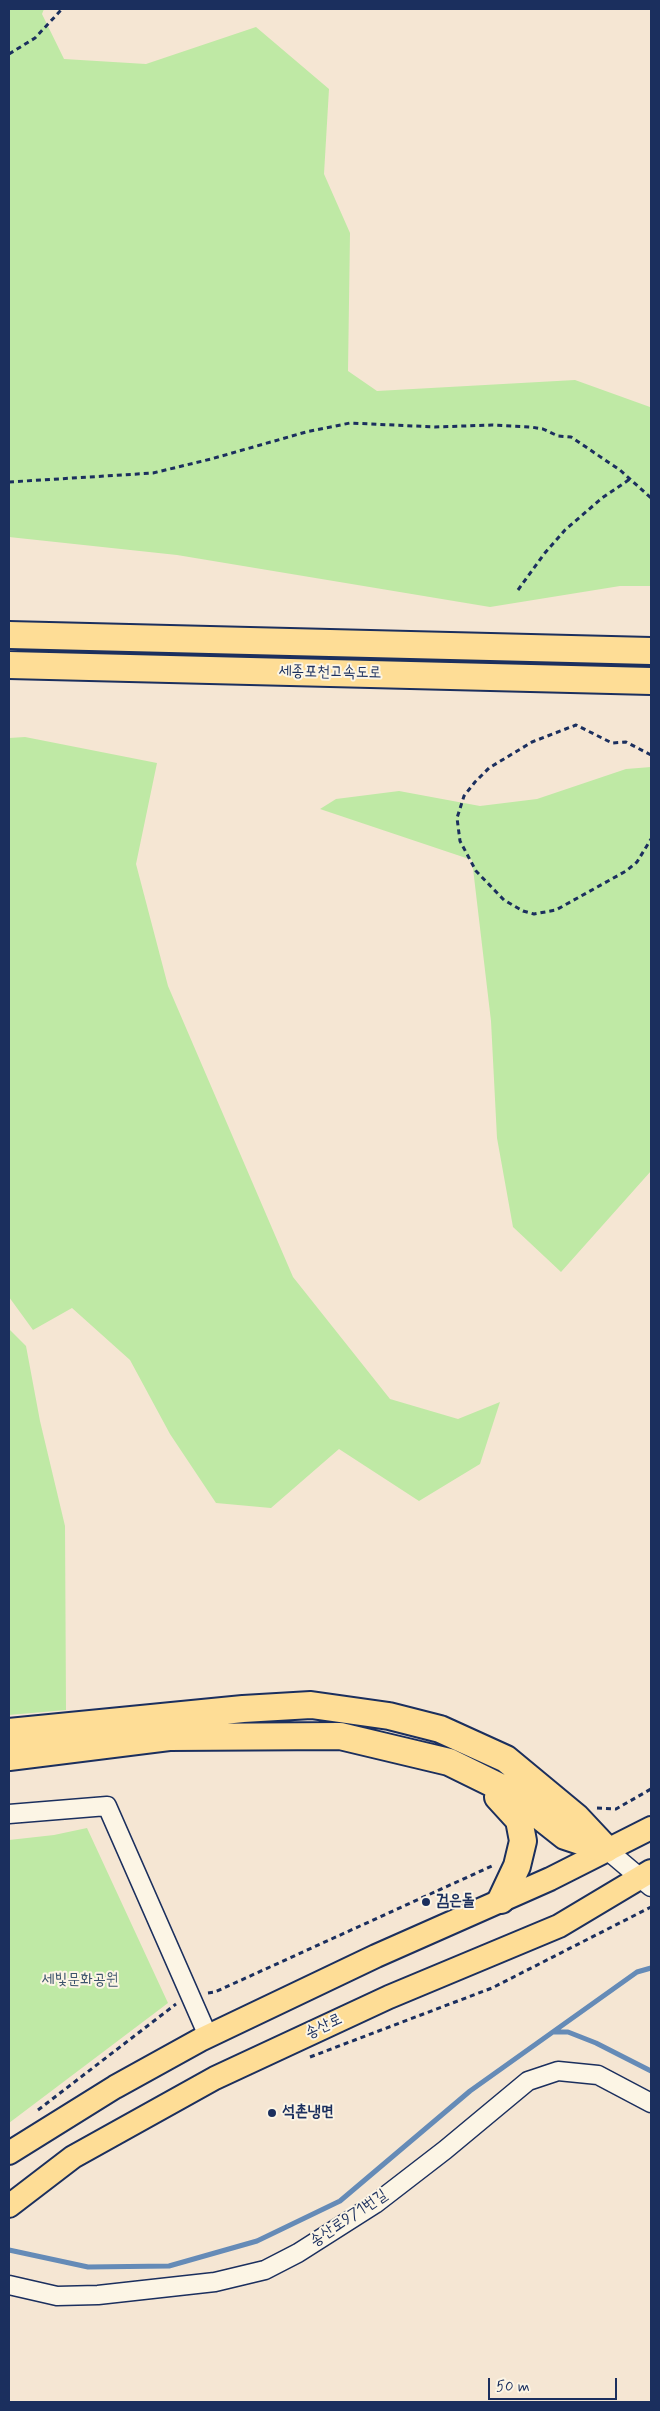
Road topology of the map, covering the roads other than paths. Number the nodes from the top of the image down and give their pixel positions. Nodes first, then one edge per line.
1 (9, 636) edge
2 (651, 651) edge
3 (9, 665) edge
4 (651, 681) edge
5 (9, 1732) edge
6 (9, 1757) edge
7 (458, 1766) junction
8 (9, 1814) edge
9 (651, 1828) edge
10 (606, 1850) junction
11 (647, 1879) edge
12 (501, 1900) junction
13 (208, 2036) junction
14 (651, 2103) edge
15 (9, 2153) edge
16 (9, 2206) edge
17 (9, 2285) edge

1 - 2 highway, 세종포천고속도로
3 - 4 highway, 세종포천고속도로
5 - 10 highway
6 - 7 highway
7 - 10 highway
7 - 12 highway
8 - 13 street
9 - 10 main road
10 - 11 street
10 - 12 main road
11 - 16 main road, 송산로
12 - 13 main road
13 - 15 main road
14 - 17 street, 송산로971번길

